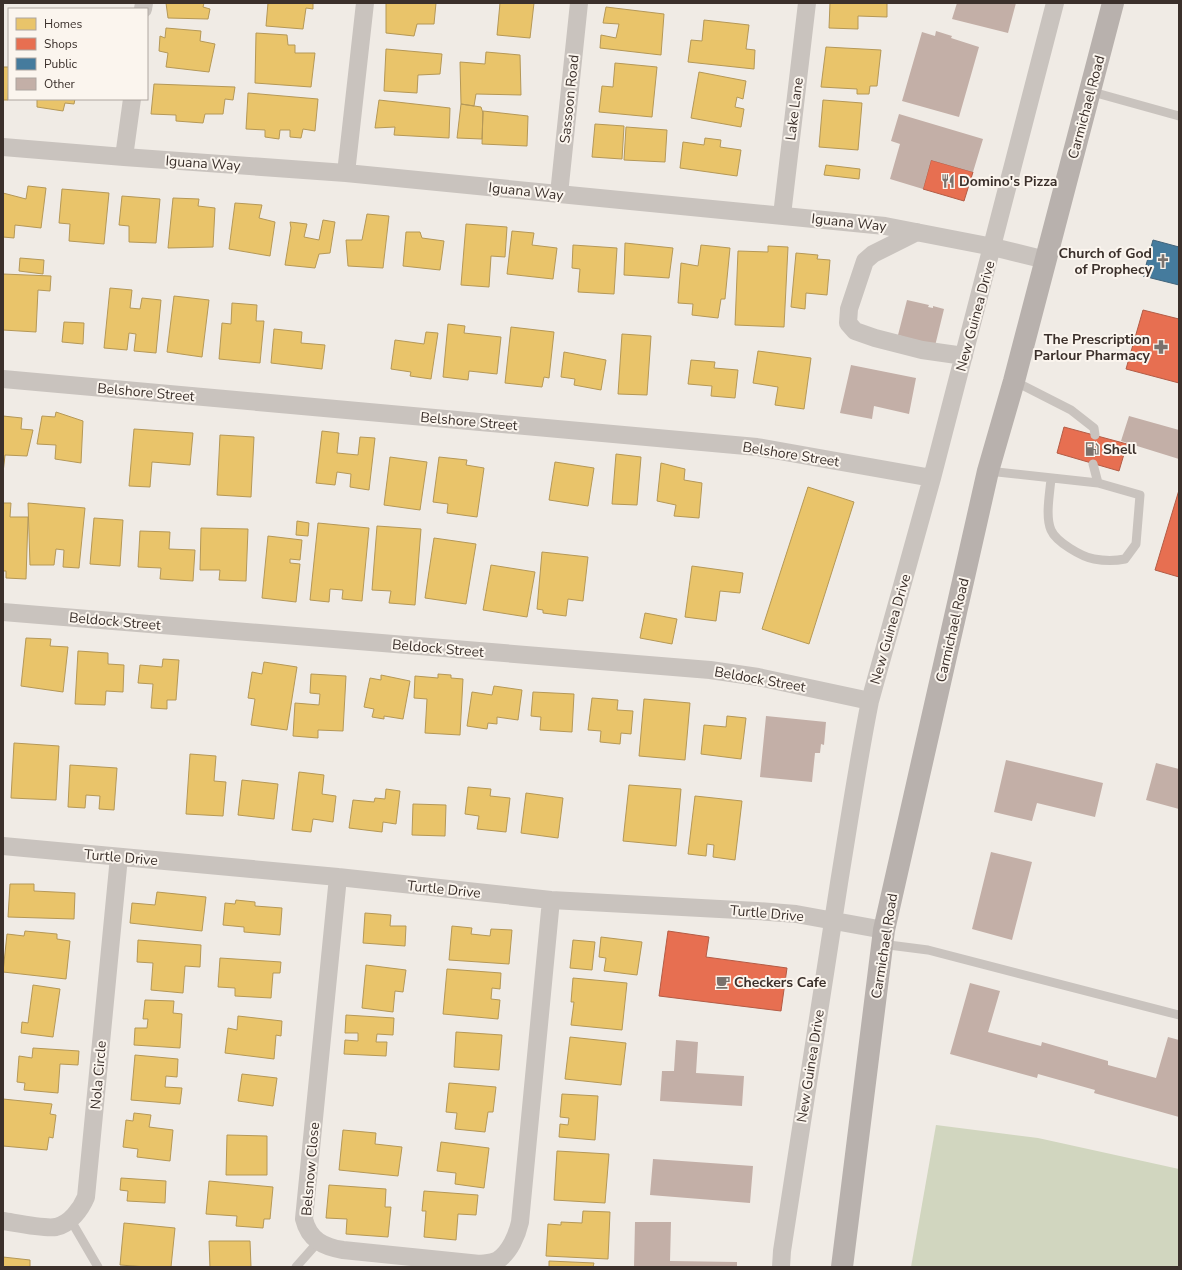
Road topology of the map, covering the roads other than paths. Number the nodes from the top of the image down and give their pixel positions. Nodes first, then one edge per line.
1 (365, 3) edge
2 (579, 3) edge
3 (806, 3) edge
4 (1056, 3) edge
5 (1113, 3) edge
6 (1090, 90) junction
7 (132, 100) edge
8 (1179, 116) edge
9 (3, 147) edge
10 (124, 158) junction
11 (346, 173) junction
12 (560, 194) junction
13 (782, 215) junction
14 (917, 232) junction
15 (993, 247) junction
16 (1046, 260) junction
17 (964, 356) junction
18 (3, 379) edge
19 (1014, 381) junction
20 (1095, 435) dead end
21 (1093, 464) dead end
22 (988, 471) junction
23 (932, 478) junction
24 (1051, 478) junction
25 (1098, 483) junction
26 (3, 612) edge
27 (870, 701) junction
28 (3, 846) edge
29 (119, 857) junction
30 (338, 877) junction
31 (551, 900) junction
32 (833, 920) junction
33 (883, 937) junction
34 (1179, 1015) edge
35 (70, 1219) junction
36 (3, 1221) edge
37 (319, 1241) junction
38 (501, 1263) edge
39 (98, 1267) edge
40 (296, 1267) edge
41 (781, 1267) edge
42 (842, 1267) edge

1 - 11 street
2 - 12 street, Sassoon Road
3 - 13 street, Lake Lane
4 - 15 street, New Guinea Drive
5 - 6 main road, Carmichael Road
6 - 8 lane
6 - 16 main road, Carmichael Road
7 - 10 street
9 - 10 street, Iguana Way
10 - 11 street, Iguana Way
11 - 12 street, Iguana Way
12 - 13 street, Iguana Way
13 - 14 street, Iguana Way
14 - 15 street, Iguana Way
14 - 17 street
15 - 16 street, Iguana Way
15 - 17 street, New Guinea Drive
16 - 19 main road, Carmichael Road
17 - 23 street, New Guinea Drive
18 - 23 street, Belshore Street
19 - 20 lane
19 - 22 main road, Carmichael Road
21 - 25 lane
22 - 24 lane
22 - 33 main road, Carmichael Road
23 - 27 street, New Guinea Drive
24 - 25 lane
24 - 25 lane
26 - 27 street, Beldock Street
27 - 32 street, New Guinea Drive
28 - 29 street, Turtle Drive
29 - 30 street, Turtle Drive
29 - 35 street, Nola Circle
30 - 31 street, Turtle Drive
30 - 37 street, Belsnow Close
31 - 32 street, Turtle Drive
31 - 38 street, Belsnow Close
32 - 33 street, Turtle Drive
32 - 41 street, New Guinea Drive
33 - 34 lane
33 - 42 main road, Carmichael Road
35 - 36 street
35 - 39 lane
37 - 38 street, Belsnow Close
37 - 40 lane

